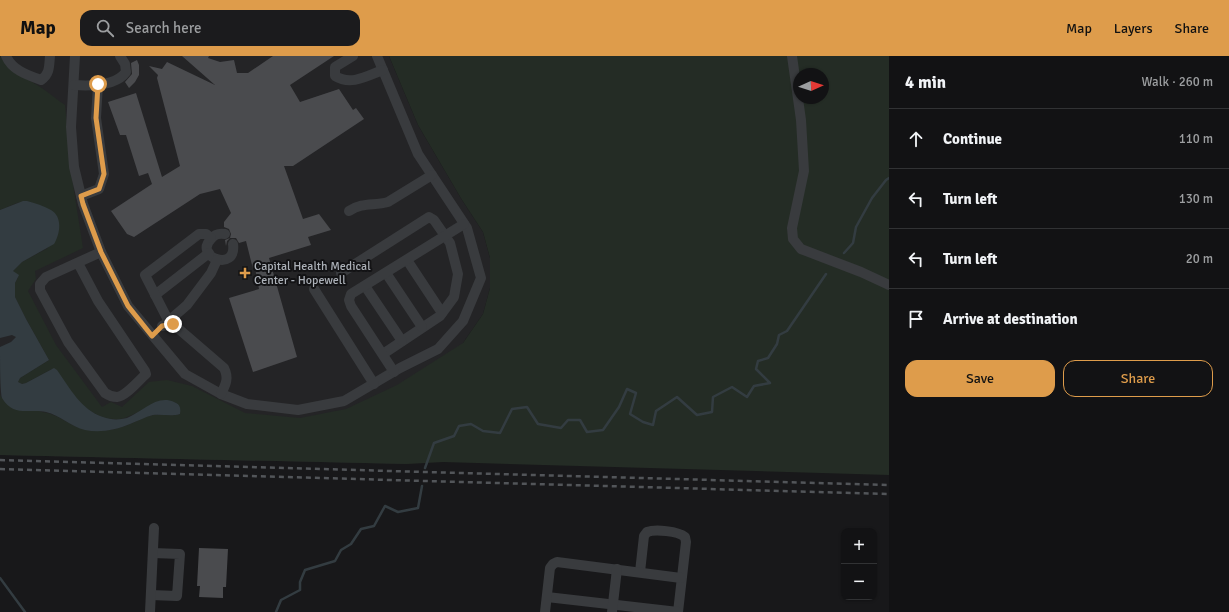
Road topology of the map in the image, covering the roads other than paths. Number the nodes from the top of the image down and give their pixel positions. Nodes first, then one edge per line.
1 (6, 56) edge
2 (50, 56) edge
3 (75, 56) edge
4 (120, 56) edge
5 (353, 56) edge
6 (377, 56) edge
7 (792, 56) edge
8 (383, 70) junction
9 (98, 84) junction
10 (74, 85) junction
11 (432, 175) junction
12 (81, 196) junction
13 (349, 211) dead end
14 (464, 224) junction
15 (225, 234) dead end
16 (445, 236) junction
17 (211, 238) junction
18 (233, 244) dead end
19 (101, 252) junction
20 (213, 256) junction
21 (407, 260) junction
22 (78, 263) junction
23 (341, 272) dead end
24 (386, 273) junction
25 (889, 285) edge
26 (365, 286) junction
27 (314, 289) dead end
28 (155, 295) junction
29 (442, 313) junction
30 (165, 323) junction
31 (422, 327) junction
32 (152, 336) junction
33 (402, 341) junction
34 (383, 354) junction
35 (394, 372) junction
36 (374, 384) junction
37 (221, 394) junction
38 (154, 528) dead end
39 (153, 553) junction
40 (617, 569) junction
41 (640, 572) junction
42 (681, 578) junction
43 (151, 595) junction
44 (547, 597) junction
45 (613, 608) edge
46 (150, 612) edge
47 (545, 612) edge
48 (678, 612) edge

1 - 2 street
3 - 10 street
4 - 9 street
5 - 8 street
6 - 8 street
7 - 25 street
8 - 11 street
9 - 10 street
9 - 12 street
10 - 12 street
11 - 13 street
11 - 14 street
12 - 19 street
14 - 16 street
14 - 35 street
15 - 17 street
16 - 21 street
16 - 23 street
16 - 29 street
17 - 20 street
17 - 28 street
18 - 20 street
19 - 22 street
19 - 32 street
20 - 28 street
20 - 30 street
21 - 24 street
21 - 29 street
22 - 22 street
24 - 26 street
24 - 31 street
26 - 33 street
26 - 34 street
27 - 36 street
28 - 30 street
29 - 31 street
30 - 32 street
30 - 37 street
31 - 33 street
32 - 37 street
33 - 34 street
34 - 35 street
35 - 36 street
36 - 37 street
38 - 39 street
39 - 43 street
39 - 43 street
40 - 41 street
40 - 44 street
40 - 45 street
41 - 42 street
41 - 42 street
42 - 48 street
43 - 46 street
44 - 45 street
44 - 47 street
45 - 48 street

